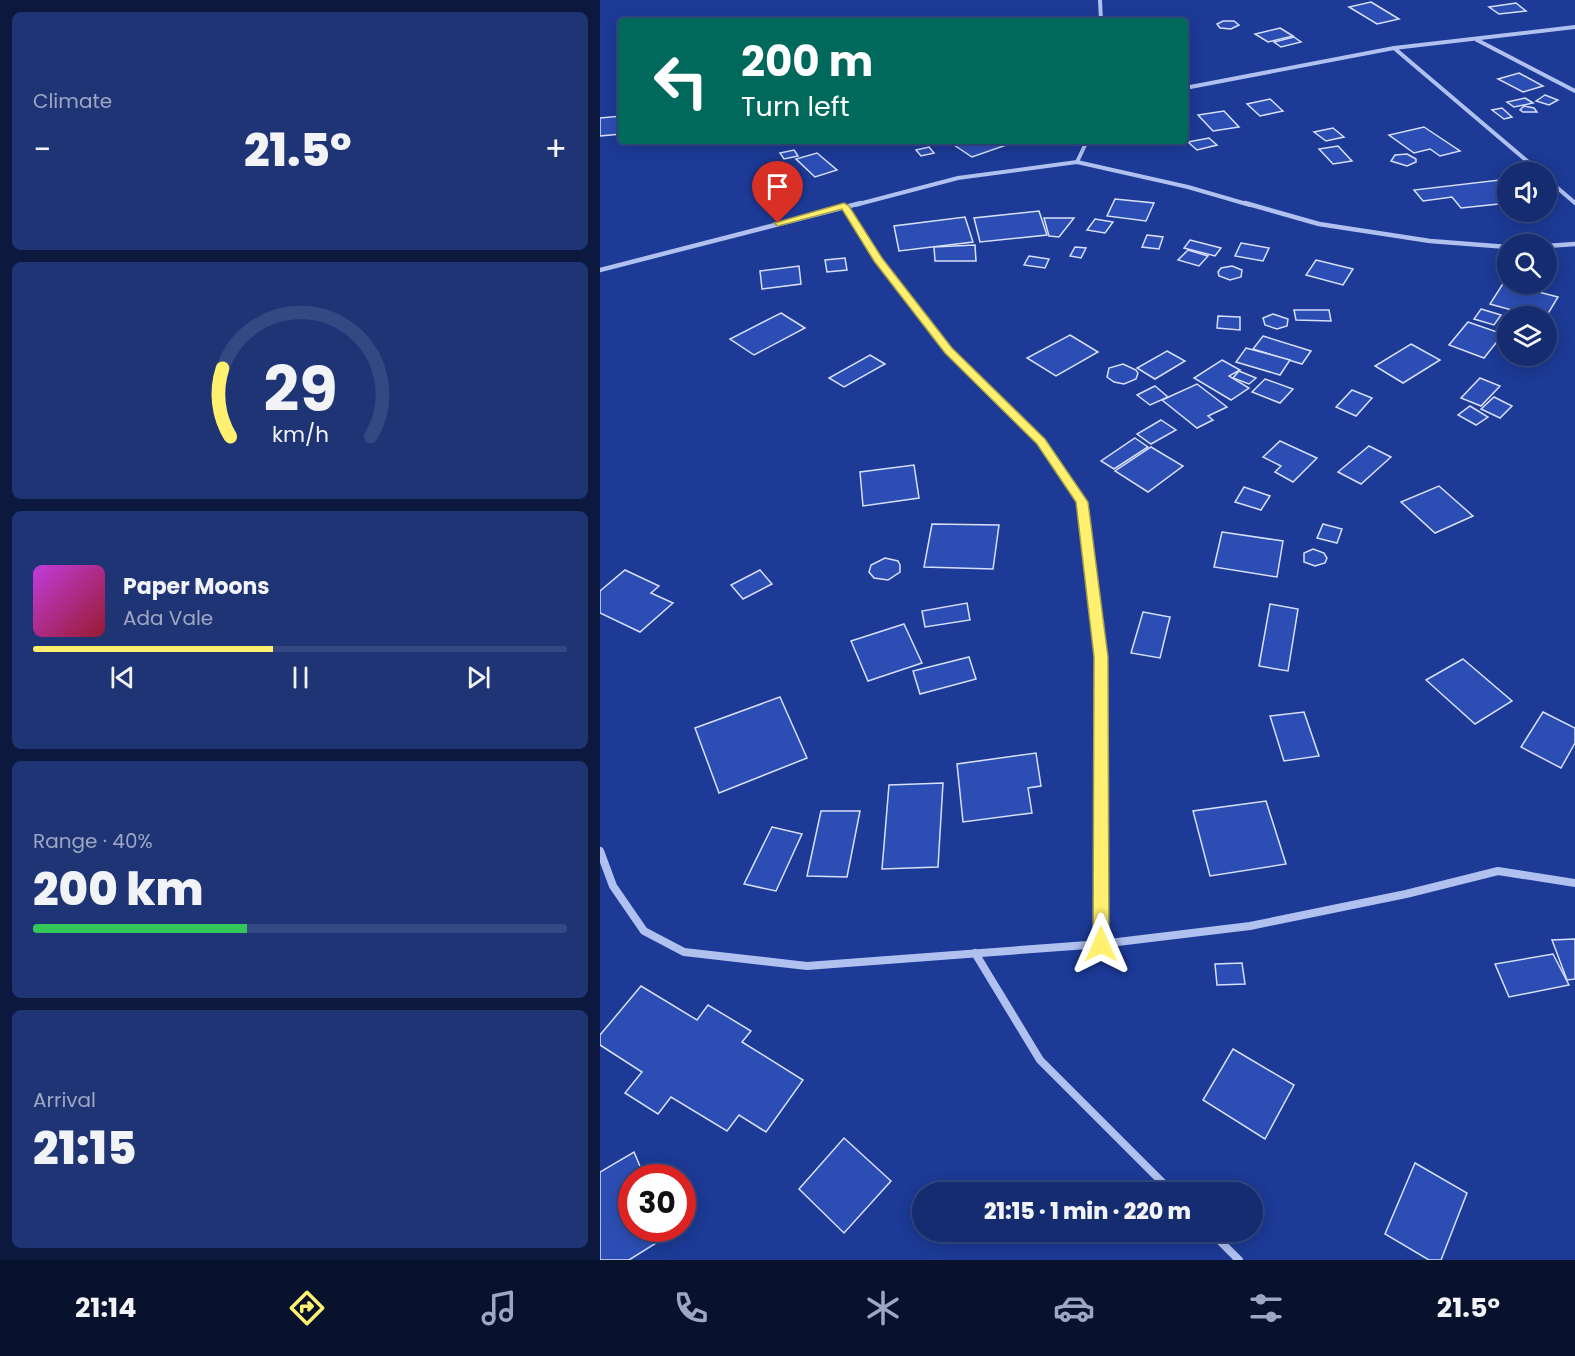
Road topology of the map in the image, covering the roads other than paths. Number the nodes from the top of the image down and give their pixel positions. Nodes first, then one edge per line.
1 (1100, 0) edge
2 (1101, 18) edge
3 (1575, 27) edge
4 (1477, 40) junction
5 (1394, 48) junction
6 (1188, 87) edge
7 (1575, 91) edge
8 (1086, 144) edge
9 (1077, 162) junction
10 (1528, 162) edge
11 (1557, 187) edge
12 (1575, 203) edge
13 (844, 206) junction
14 (1575, 244) edge
15 (1557, 245) edge
16 (1497, 246) edge
17 (600, 270) edge
18 (600, 851) edge
19 (1575, 883) edge
20 (1101, 944) junction
21 (975, 952) junction
22 (1162, 1182) edge
23 (1220, 1242) edge
24 (1239, 1260) edge

1 - 2 street
3 - 4 street
4 - 5 street
4 - 7 street
5 - 6 street
5 - 10 street
8 - 9 street
9 - 13 street
9 - 16 street
11 - 12 street
13 - 17 street
13 - 20 street
14 - 15 street
18 - 21 street
19 - 20 street
20 - 21 street
21 - 22 street
23 - 24 street

